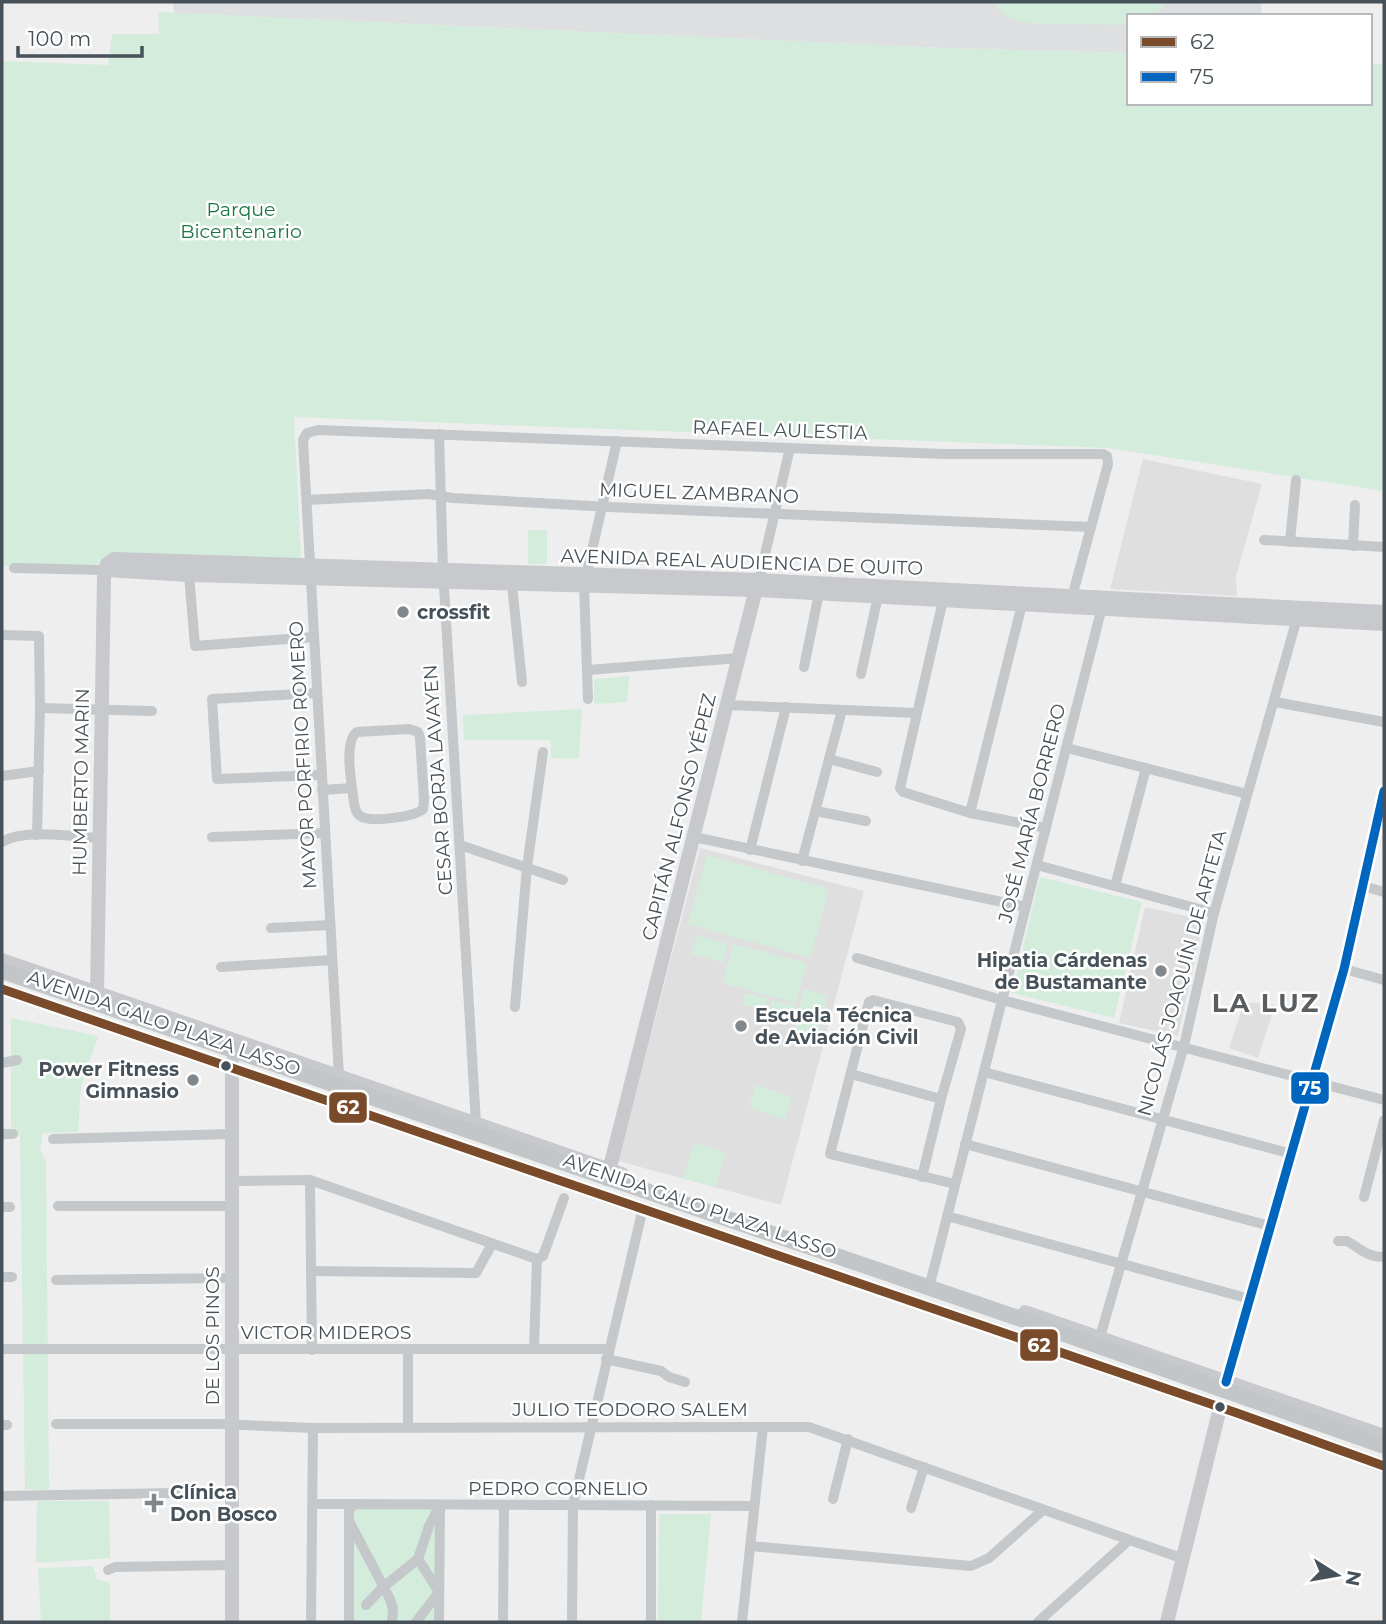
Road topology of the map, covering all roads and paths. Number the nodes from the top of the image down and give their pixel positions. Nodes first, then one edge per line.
1 (307, 433) joint
2 (439, 433) junction
3 (617, 441) junction
4 (790, 448) junction
5 (1296, 480) dead end
6 (439, 495) junction
7 (307, 500) junction
8 (1355, 505) dead end
9 (603, 507) junction
10 (775, 513) junction
11 (1091, 527) junction
12 (1264, 540) dead end
13 (1290, 542) junction
14 (1353, 546) junction
15 (1384, 547) edge
16 (13, 568) dead end
17 (105, 570) junction
18 (310, 571) junction
19 (189, 575) junction
20 (443, 576) junction
21 (584, 580) junction
22 (512, 584) junction
23 (757, 585) junction
24 (819, 593) junction
25 (878, 596) junction
26 (1072, 597) junction
27 (943, 600) junction
28 (1103, 603) junction
29 (1023, 604) junction
30 (1384, 612) edge
31 (1297, 618) junction
32 (1384, 624) edge
33 (2, 635) edge
34 (314, 637) junction
35 (739, 657) junction
36 (804, 667) dead end
37 (588, 670) junction
38 (861, 674) dead end
39 (523, 682) dead end
40 (317, 693) junction
41 (588, 699) dead end
42 (1275, 702) junction
43 (727, 705) junction
44 (786, 707) junction
45 (40, 708) junction
46 (102, 709) junction
47 (842, 710) junction
48 (152, 712) dead end
49 (916, 713) junction
50 (1384, 722) edge
51 (1066, 748) junction
52 (543, 752) dead end
53 (829, 759) junction
54 (1146, 768) junction
55 (39, 771) junction
56 (877, 772) dead end
57 (321, 775) junction
58 (2, 776) edge
59 (352, 788) junction
60 (323, 790) junction
61 (1384, 791) edge
62 (1247, 794) junction
63 (1382, 809) edge
64 (816, 811) junction
65 (970, 813) junction
66 (866, 821) dead end
67 (1046, 828) junction
68 (325, 833) junction
69 (37, 835) junction
70 (212, 837) dead end
71 (694, 837) junction
72 (99, 838) junction
73 (2, 842) edge
74 (460, 845) junction
75 (750, 850) junction
76 (802, 861) junction
77 (1037, 865) junction
78 (527, 867) junction
79 (563, 880) dead end
80 (1115, 886) junction
81 (1363, 886) junction
82 (1384, 892) edge
83 (1026, 907) junction
84 (1214, 913) junction
85 (330, 925) junction
86 (271, 928) dead end
87 (857, 958) dead end
88 (2, 960) edge
89 (332, 960) junction
90 (221, 967) dead end
91 (1343, 970) junction
92 (2, 971) edge
93 (2, 980) edge
94 (1384, 980) edge
95 (2, 989) edge
96 (97, 994) junction
97 (1002, 1000) junction
98 (515, 1007) dead end
99 (1184, 1046) junction
100 (232, 1059) junction
101 (17, 1060) dead end
102 (2, 1063) edge
103 (984, 1072) junction
104 (851, 1074) junction
105 (339, 1076) junction
106 (1312, 1080) junction
107 (941, 1099) junction
108 (1384, 1100) edge
109 (1162, 1119) junction
110 (1384, 1120) edge
111 (476, 1124) junction
112 (231, 1134) junction
113 (53, 1139) dead end
114 (965, 1144) junction
115 (1292, 1154) junction
116 (922, 1177) junction
117 (310, 1180) junction
118 (232, 1181) junction
119 (606, 1183) junction
120 (955, 1184) junction
121 (1141, 1191) junction
122 (1364, 1197) dead end
123 (564, 1198) dead end
124 (58, 1206) dead end
125 (231, 1206) junction
126 (643, 1208) junction
127 (947, 1216) junction
128 (1270, 1226) junction
129 (1338, 1241) dead end
130 (492, 1244) junction
131 (1384, 1257) edge
132 (537, 1259) junction
133 (1121, 1264) junction
134 (311, 1271) junction
135 (231, 1278) junction
136 (56, 1280) dead end
137 (930, 1280) junction
138 (1250, 1299) junction
139 (1100, 1337) junction
140 (534, 1348) junction
141 (2, 1349) edge
142 (232, 1350) junction
143 (312, 1350) junction
144 (408, 1350) junction
145 (607, 1354) junction
146 (685, 1382) dead end
147 (1226, 1382) junction
148 (1220, 1408) junction
149 (56, 1424) dead end
150 (232, 1425) junction
151 (408, 1426) junction
152 (591, 1426) junction
153 (762, 1427) junction
154 (313, 1428) junction
155 (1384, 1436) edge
156 (848, 1439) junction
157 (1384, 1446) edge
158 (1384, 1454) edge
159 (1384, 1466) edge
160 (924, 1467) junction
161 (232, 1492) junction
162 (2, 1496) edge
163 (833, 1499) dead end
164 (312, 1504) junction
165 (359, 1504) junction
166 (440, 1505) junction
167 (573, 1505) junction
168 (651, 1505) junction
169 (504, 1506) junction
170 (753, 1506) junction
171 (911, 1508) dead end
172 (1042, 1511) junction
173 (349, 1521) junction
174 (1128, 1541) junction
175 (750, 1546) junction
176 (1181, 1558) junction
177 (418, 1559) junction
178 (232, 1564) junction
179 (108, 1570) dead end
180 (383, 1588) junction
181 (439, 1592) junction
182 (366, 1605) dead end
183 (232, 1622) edge
184 (311, 1622) edge
185 (349, 1622) edge
186 (392, 1622) edge
187 (416, 1622) edge
188 (439, 1622) edge
189 (503, 1622) edge
190 (572, 1622) edge
191 (651, 1622) edge
192 (742, 1622) edge
193 (750, 1622) edge
194 (1038, 1622) edge
195 (1167, 1622) edge

1 - 2 street, RAFAEL AULESTIA
1 - 7 street, MAYOR PORFIRIO ROMERO
2 - 3 street, RAFAEL AULESTIA
2 - 6 street, CESAR BORJA LAVAYEN
3 - 4 street, RAFAEL AULESTIA
3 - 9 street
4 - 10 street, CAPITÁN ALFONSO YÉPEZ
4 - 11 street, RAFAEL AULESTIA
5 - 13 street
6 - 7 street, MIGUEL ZAMBRANO
6 - 9 street, MIGUEL ZAMBRANO
6 - 20 street, CESAR BORJA LAVAYEN
7 - 18 street, MAYOR PORFIRIO ROMERO
8 - 14 street
9 - 10 street, MIGUEL ZAMBRANO
9 - 21 street
10 - 11 street, MIGUEL ZAMBRANO
10 - 23 street, CAPITÁN ALFONSO YÉPEZ
11 - 26 street, RAFAEL AULESTIA
12 - 13 street
13 - 14 street
14 - 15 street
16 - 17 street, AVENIDA REAL AUDIENCIA DE QUITO
17 - 18 main road, AVENIDA REAL AUDIENCIA DE QUITO
17 - 19 main road, AVENIDA REAL AUDIENCIA DE QUITO
17 - 46 main road, HUMBERTO MARIN
18 - 19 main road, AVENIDA REAL AUDIENCIA DE QUITO
18 - 20 main road, AVENIDA REAL AUDIENCIA DE QUITO
18 - 34 street, MAYOR PORFIRIO ROMERO
19 - 34 street
20 - 21 main road, AVENIDA REAL AUDIENCIA DE QUITO
20 - 22 main road, AVENIDA REAL AUDIENCIA DE QUITO
20 - 74 street, CESAR BORJA LAVAYEN
21 - 22 main road, AVENIDA REAL AUDIENCIA DE QUITO
21 - 23 main road, AVENIDA REAL AUDIENCIA DE QUITO
21 - 37 street
22 - 39 street
23 - 24 main road, AVENIDA REAL AUDIENCIA DE QUITO
23 - 26 main road, AVENIDA REAL AUDIENCIA DE QUITO
23 - 35 main road, CAPITÁN ALFONSO YÉPEZ
24 - 25 main road, AVENIDA REAL AUDIENCIA DE QUITO
24 - 36 street
25 - 27 main road, AVENIDA REAL AUDIENCIA DE QUITO
25 - 38 street
26 - 28 main road, AVENIDA REAL AUDIENCIA DE QUITO
27 - 29 main road, AVENIDA REAL AUDIENCIA DE QUITO
27 - 49 street
28 - 29 main road, AVENIDA REAL AUDIENCIA DE QUITO
28 - 30 main road, AVENIDA REAL AUDIENCIA DE QUITO
28 - 31 main road, AVENIDA REAL AUDIENCIA DE QUITO
28 - 51 street, JOSÉ MARÍA BORRERO
29 - 65 street
31 - 32 main road, AVENIDA REAL AUDIENCIA DE QUITO
31 - 42 street, NICOLÁS JOAQUÍN DE ARTETA
33 - 45 street
34 - 40 street, MAYOR PORFIRIO ROMERO
35 - 37 street
35 - 43 main road, CAPITÁN ALFONSO YÉPEZ
37 - 41 street
40 - 57 street, MAYOR PORFIRIO ROMERO
40 - 57 street
42 - 50 street
42 - 62 street, NICOLÁS JOAQUÍN DE ARTETA
43 - 44 street
43 - 71 main road, CAPITÁN ALFONSO YÉPEZ
44 - 47 street
44 - 75 street
45 - 46 street
45 - 55 street
46 - 48 street
46 - 72 main road, HUMBERTO MARIN
47 - 49 street
47 - 53 street
49 - 65 street
51 - 54 street
51 - 67 street, JOSÉ MARÍA BORRERO
52 - 78 street
53 - 56 street
53 - 64 street
54 - 62 street
54 - 80 street
55 - 58 street
55 - 69 street
57 - 60 street, MAYOR PORFIRIO ROMERO
59 - 59 street
59 - 60 street
60 - 68 street, MAYOR PORFIRIO ROMERO
61 - 63 street
62 - 84 street, NICOLÁS JOAQUÍN DE ARTETA
63 - 81 street
64 - 66 street
64 - 76 street
65 - 67 street
67 - 77 street, JOSÉ MARÍA BORRERO
68 - 70 street
68 - 85 street, MAYOR PORFIRIO ROMERO
69 - 72 street
69 - 73 street
71 - 75 street
71 - 119 main road, CAPITÁN ALFONSO YÉPEZ
72 - 96 main road, HUMBERTO MARIN
74 - 78 street
74 - 111 street, CESAR BORJA LAVAYEN
75 - 76 street
76 - 83 street
77 - 80 street
77 - 83 street, JOSÉ MARÍA BORRERO
78 - 79 street
78 - 98 street
80 - 84 street
81 - 82 street
81 - 91 street
83 - 97 street, JOSÉ MARÍA BORRERO
84 - 99 street, NICOLÁS JOAQUÍN DE ARTETA
85 - 86 street
85 - 89 street, MAYOR PORFIRIO ROMERO
87 - 97 street
88 - 96 main road, AVENIDA GALO PLAZA LASSO
89 - 90 street
89 - 105 street, MAYOR PORFIRIO ROMERO
91 - 94 street
91 - 106 street
92 - 100 main road, AVENIDA GALO PLAZA LASSO
93 - 100 main road, AVENIDA GALO PLAZA LASSO
95 - 100 main road, AVENIDA GALO PLAZA LASSO
96 - 105 main road, AVENIDA GALO PLAZA LASSO
97 - 99 street
97 - 103 street, JOSÉ MARÍA BORRERO
99 - 106 street
99 - 109 street, NICOLÁS JOAQUÍN DE ARTETA
100 - 112 main road, DE LOS PINOS
100 - 119 main road, AVENIDA GALO PLAZA LASSO
101 - 102 street
103 - 109 street
103 - 114 street, JOSÉ MARÍA BORRERO
104 - 107 street
104 - 107 street
104 - 116 street
105 - 111 main road, AVENIDA GALO PLAZA LASSO
106 - 108 street
106 - 115 street
107 - 116 street
109 - 115 street
109 - 121 street, NICOLÁS JOAQUÍN DE ARTETA
110 - 122 street
111 - 119 main road, AVENIDA GALO PLAZA LASSO
112 - 113 street
112 - 118 main road, DE LOS PINOS
114 - 120 street, JOSÉ MARÍA BORRERO
114 - 121 street
115 - 128 street
116 - 120 street
117 - 118 street
117 - 130 street
117 - 134 street
118 - 125 main road, DE LOS PINOS
119 - 126 main road, AVENIDA GALO PLAZA LASSO
119 - 137 main road, AVENIDA GALO PLAZA LASSO
119 - 157 main road, AVENIDA GALO PLAZA LASSO
119 - 158 main road, AVENIDA GALO PLAZA LASSO
120 - 127 street, JOSÉ MARÍA BORRERO
121 - 128 street
121 - 133 street, NICOLÁS JOAQUÍN DE ARTETA
123 - 132 street
124 - 125 street
125 - 135 main road, DE LOS PINOS
126 - 145 street
126 - 148 main road, AVENIDA GALO PLAZA LASSO
127 - 133 street
127 - 137 street, JOSÉ MARÍA BORRERO
128 - 138 street
129 - 131 street
130 - 132 street
130 - 134 street
132 - 140 street
133 - 138 street
133 - 139 street, NICOLÁS JOAQUÍN DE ARTETA
134 - 143 street
135 - 136 street
135 - 142 main road, DE LOS PINOS
137 - 139 main road, AVENIDA GALO PLAZA LASSO
138 - 147 street
139 - 147 main road, AVENIDA GALO PLAZA LASSO
140 - 144 street, VICTOR MIDEROS
140 - 145 street, VICTOR MIDEROS
141 - 142 street, VICTOR MIDEROS
142 - 143 street, VICTOR MIDEROS
142 - 150 main road, DE LOS PINOS
143 - 144 street, VICTOR MIDEROS
144 - 151 street
145 - 146 street, VICTOR MIDEROS
145 - 152 street
147 - 155 main road, AVENIDA GALO PLAZA LASSO
148 - 159 main road, AVENIDA GALO PLAZA LASSO
148 - 176 main road
149 - 150 street, JULIO TEODORO SALEM
150 - 154 street, JULIO TEODORO SALEM
150 - 161 main road, DE LOS PINOS
151 - 152 street, JULIO TEODORO SALEM
151 - 154 street, JULIO TEODORO SALEM
152 - 153 street, JULIO TEODORO SALEM
152 - 167 street
153 - 156 street, JULIO TEODORO SALEM
153 - 170 street
154 - 164 street
156 - 160 street, JULIO TEODORO SALEM
156 - 163 street
160 - 171 street
160 - 172 street, JULIO TEODORO SALEM
161 - 162 street
161 - 178 main road, DE LOS PINOS
164 - 165 street, PEDRO CORNELIO
164 - 184 street
165 - 166 street, PEDRO CORNELIO
165 - 173 street
166 - 169 street, PEDRO CORNELIO
166 - 177 street
166 - 181 street
167 - 168 street, PEDRO CORNELIO
167 - 169 street, PEDRO CORNELIO
167 - 190 street
168 - 170 street, PEDRO CORNELIO
168 - 191 street
169 - 189 street
170 - 175 street
172 - 174 street, JULIO TEODORO SALEM
172 - 175 street
173 - 180 street
173 - 185 street
174 - 176 street, JULIO TEODORO SALEM
174 - 194 street
175 - 192 street
176 - 195 main road
177 - 180 street
177 - 181 street
178 - 179 street
178 - 183 main road, DE LOS PINOS
180 - 182 street
180 - 186 street
181 - 187 street
181 - 188 street
192 - 193 street

